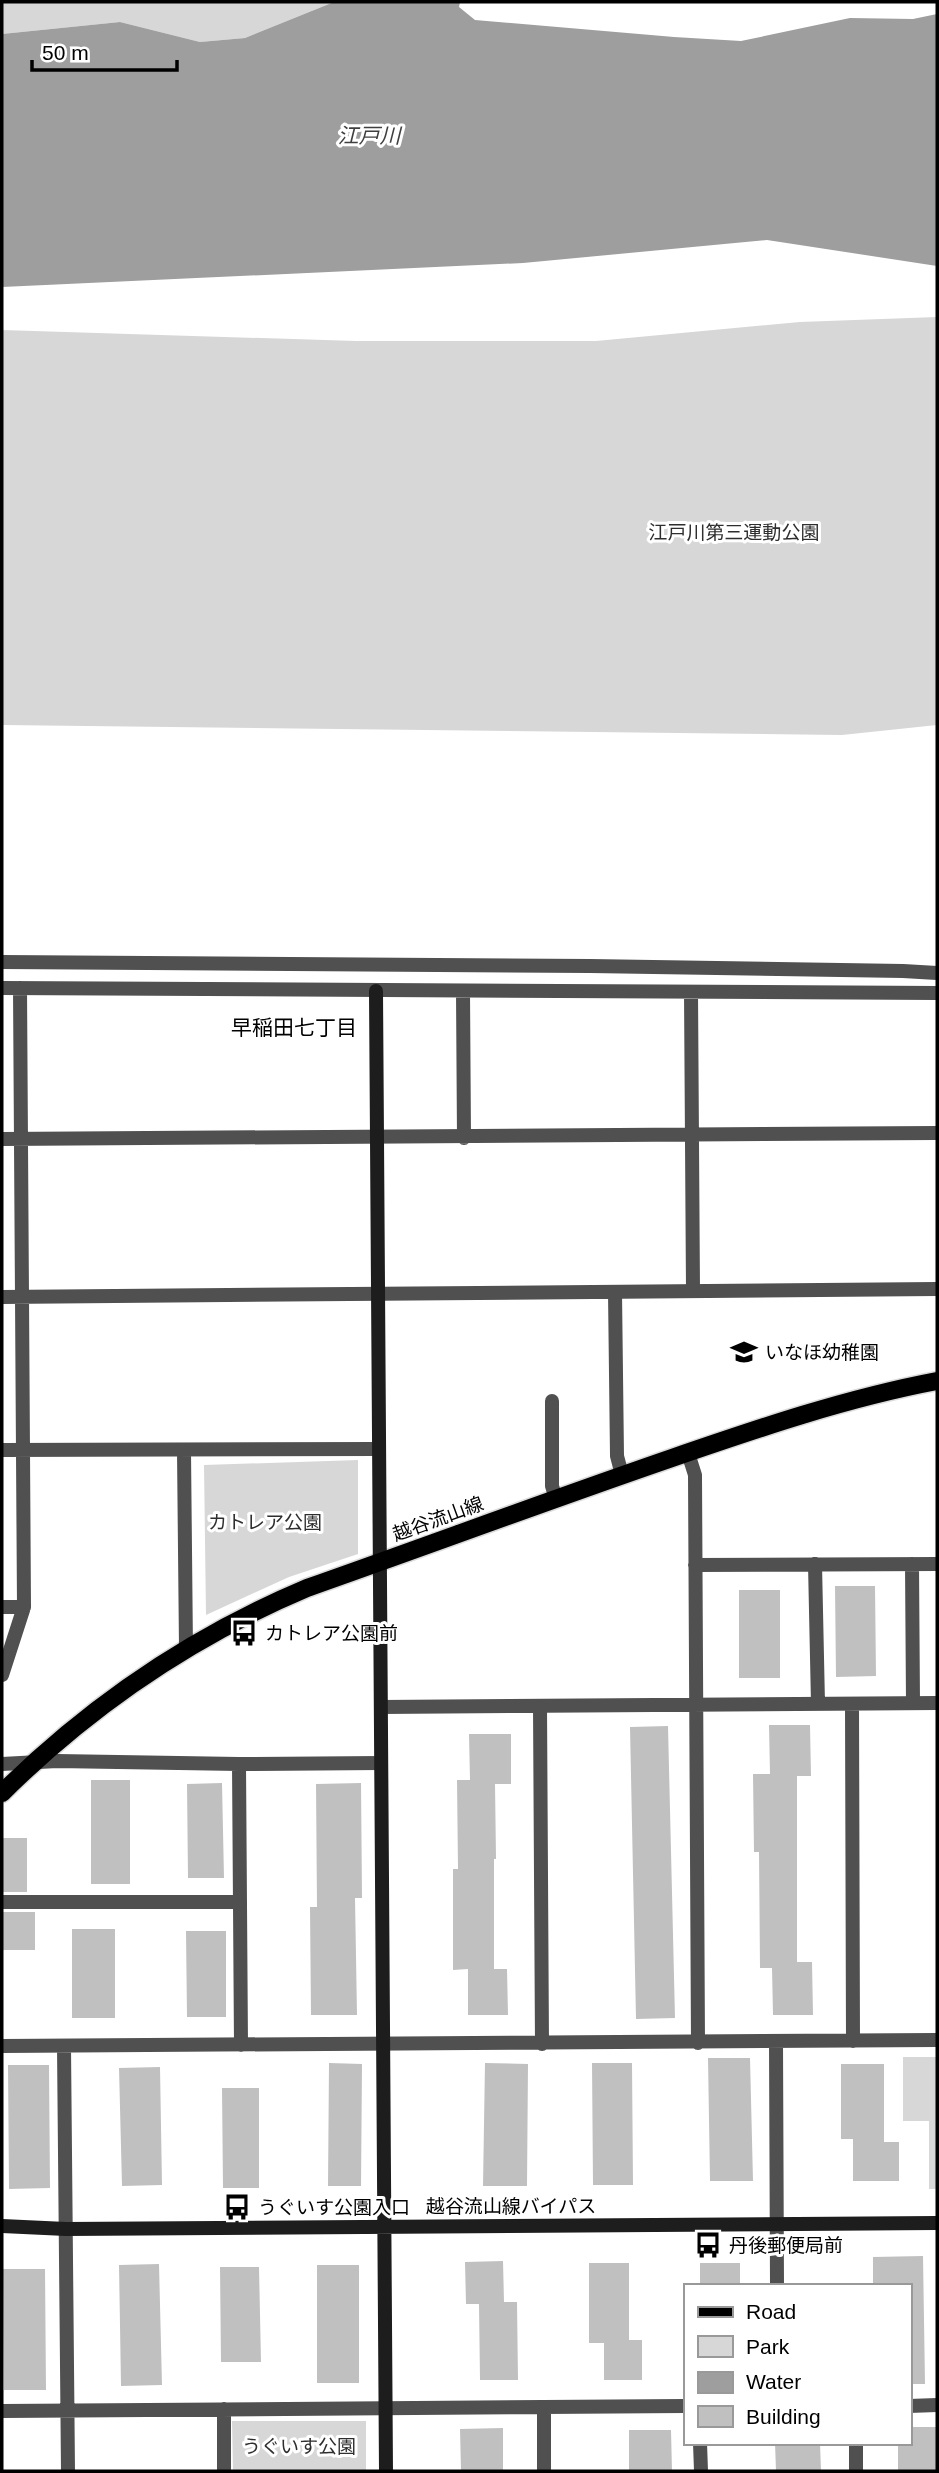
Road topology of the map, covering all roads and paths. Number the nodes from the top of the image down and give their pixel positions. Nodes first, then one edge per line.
1 (2, 962) edge
2 (937, 973) edge
3 (2, 988) edge
4 (20, 988) junction
5 (376, 991) junction
6 (463, 992) junction
7 (691, 992) junction
8 (937, 993) edge
9 (937, 1133) edge
10 (692, 1135) junction
11 (376, 1137) junction
12 (464, 1138) junction
13 (2, 1139) edge
14 (21, 1139) junction
15 (937, 1289) edge
16 (693, 1291) junction
17 (615, 1292) junction
18 (378, 1293) junction
19 (2, 1297) edge
20 (22, 1297) junction
21 (937, 1381) edge
22 (552, 1401) dead end
23 (378, 1449) junction
24 (2, 1450) edge
25 (23, 1450) junction
26 (184, 1451) junction
27 (688, 1453) junction
28 (622, 1475) junction
29 (556, 1499) junction
30 (380, 1562) junction
31 (815, 1564) junction
32 (912, 1564) junction
33 (937, 1564) edge
34 (695, 1565) junction
35 (2, 1607) edge
36 (24, 1607) junction
37 (186, 1649) junction
38 (2, 1675) edge
39 (913, 1703) junction
40 (937, 1703) edge
41 (695, 1704) junction
42 (818, 1704) junction
43 (852, 1704) junction
44 (540, 1706) junction
45 (381, 1707) junction
46 (33, 1762) junction
47 (381, 1763) junction
48 (2, 1764) edge
49 (239, 1764) junction
50 (2, 1793) edge
51 (2, 1902) edge
52 (240, 1902) junction
53 (937, 2040) edge
54 (853, 2041) junction
55 (776, 2042) junction
56 (698, 2043) junction
57 (542, 2044) junction
58 (242, 2045) junction
59 (383, 2045) junction
60 (2, 2046) edge
61 (64, 2047) junction
62 (937, 2223) edge
63 (777, 2224) junction
64 (2, 2226) edge
65 (383, 2226) junction
66 (66, 2229) junction
67 (777, 2284) edge
68 (937, 2405) edge
69 (684, 2406) edge
70 (911, 2406) edge
71 (544, 2407) junction
72 (224, 2409) junction
73 (385, 2409) junction
74 (2, 2411) edge
75 (67, 2412) junction
76 (700, 2445) edge
77 (856, 2445) edge
78 (68, 2471) edge
79 (225, 2471) edge
80 (386, 2471) edge
81 (544, 2471) edge
82 (701, 2471) edge
83 (856, 2471) edge

1 - 2 street
3 - 4 street
4 - 5 street
4 - 14 street
5 - 6 street
5 - 11 street
6 - 7 street
6 - 12 street
7 - 8 street
7 - 10 street
9 - 10 street
10 - 12 street
10 - 16 street
11 - 12 street
11 - 14 street
11 - 18 street
13 - 14 street
14 - 20 street
15 - 16 street
16 - 17 street
17 - 18 street
17 - 28 street
18 - 20 street
18 - 23 street
19 - 20 street
20 - 25 street
21 - 27 main road, 越谷流山線
22 - 29 street
23 - 26 street
23 - 30 street
24 - 25 street
25 - 26 street
25 - 36 street
26 - 37 street
27 - 28 main road, 越谷流山線
27 - 34 street
28 - 29 main road, 越谷流山線
29 - 30 main road, 越谷流山線
30 - 37 main road, 越谷流山線
30 - 45 street
31 - 32 street
31 - 34 street
31 - 42 street
32 - 33 street
32 - 39 street
34 - 41 street
35 - 36 street
36 - 38 street
37 - 46 main road, 越谷流山線
39 - 40 street
39 - 43 street
41 - 42 street
41 - 44 street
41 - 56 street
42 - 43 street
43 - 54 street
44 - 45 street
44 - 57 street
45 - 47 street
46 - 48 street
46 - 49 street
46 - 50 main road, 越谷流山線
47 - 49 street
47 - 59 street
49 - 52 street
51 - 52 street
52 - 58 street
53 - 54 street
54 - 55 street
55 - 56 street
55 - 63 street
56 - 57 street
57 - 59 street
58 - 59 street
58 - 61 street
59 - 65 street
60 - 61 street
61 - 66 street
62 - 63 street, 越谷流山線バイパス
63 - 65 street, 越谷流山線バイパス
63 - 67 street
64 - 66 street, 越谷流山線バイパス
65 - 66 street, 越谷流山線バイパス
65 - 73 street
66 - 75 street
68 - 70 street
69 - 71 street
71 - 73 street
71 - 81 street
72 - 73 street
72 - 75 street
72 - 79 street
73 - 80 street
74 - 75 street
75 - 78 street
76 - 82 street
77 - 83 street

